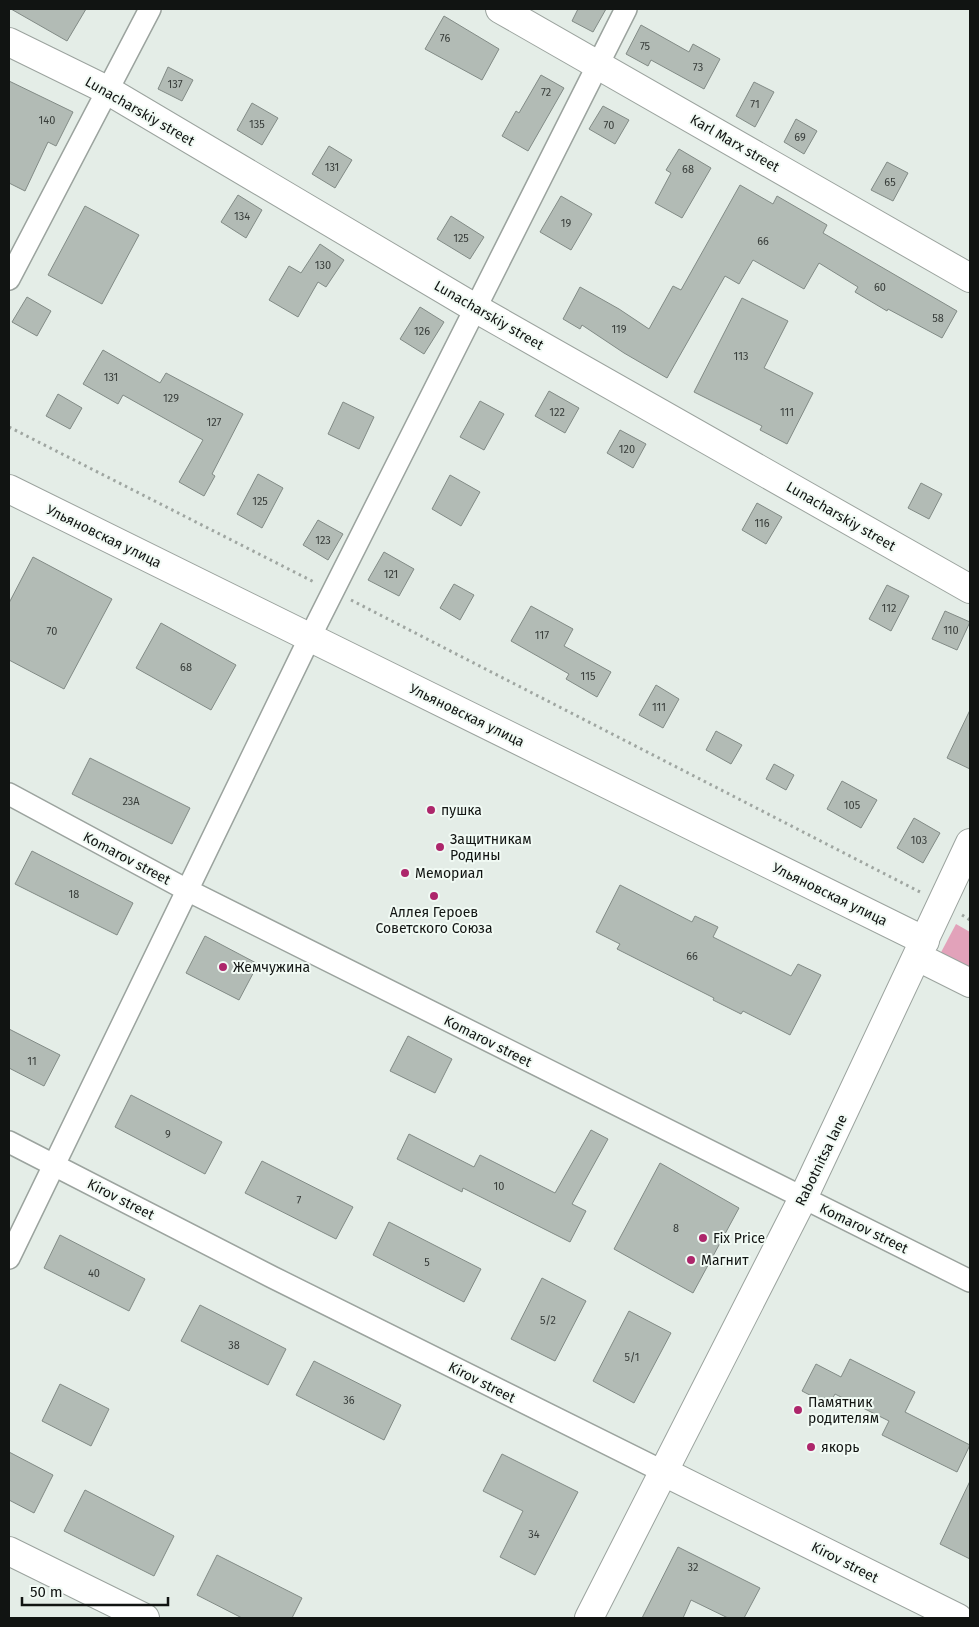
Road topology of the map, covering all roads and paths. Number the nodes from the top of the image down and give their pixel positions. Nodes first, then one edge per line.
1 (150, 9) edge
2 (500, 9) edge
3 (626, 9) edge
4 (9, 42) edge
5 (599, 64) junction
6 (107, 90) junction
7 (970, 278) edge
8 (9, 279) edge
9 (475, 308) junction
10 (9, 427) edge
11 (9, 489) edge
12 (970, 589) edge
13 (333, 591) junction
14 (310, 637) junction
15 (9, 794) edge
16 (970, 843) edge
17 (187, 890) junction
18 (942, 905) junction
19 (921, 949) junction
20 (970, 983) edge
21 (9, 1142) edge
22 (54, 1165) junction
23 (803, 1198) junction
24 (9, 1258) edge
25 (970, 1281) edge
26 (664, 1472) junction
27 (9, 1551) edge
28 (144, 1618) edge
29 (590, 1618) edge
30 (958, 1618) edge

1 - 6 street
2 - 5 street, Karl Marx street
3 - 5 street
4 - 6 street, Lunacharskiy street
5 - 7 street, Karl Marx street
5 - 9 street
6 - 8 street
6 - 9 street, Lunacharskiy street
9 - 12 street, Lunacharskiy street
9 - 13 street
10 - 13 path
11 - 14 street, Ульяновская улица
13 - 14 street
13 - 18 path
14 - 17 street
14 - 19 street, Ульяновская улица
15 - 17 street, Komarov street
16 - 18 street, Rabotnitsa lane
17 - 22 street
17 - 23 street, Komarov street
18 - 19 street, Rabotnitsa lane
19 - 20 street, Ульяновская улица
19 - 23 street, Rabotnitsa lane
21 - 22 street, Kirov street
22 - 24 street
22 - 26 street, Kirov street
23 - 25 street, Komarov street
23 - 26 street, Rabotnitsa lane
26 - 29 street, Rabotnitsa lane
26 - 30 street, Kirov street
27 - 28 street

